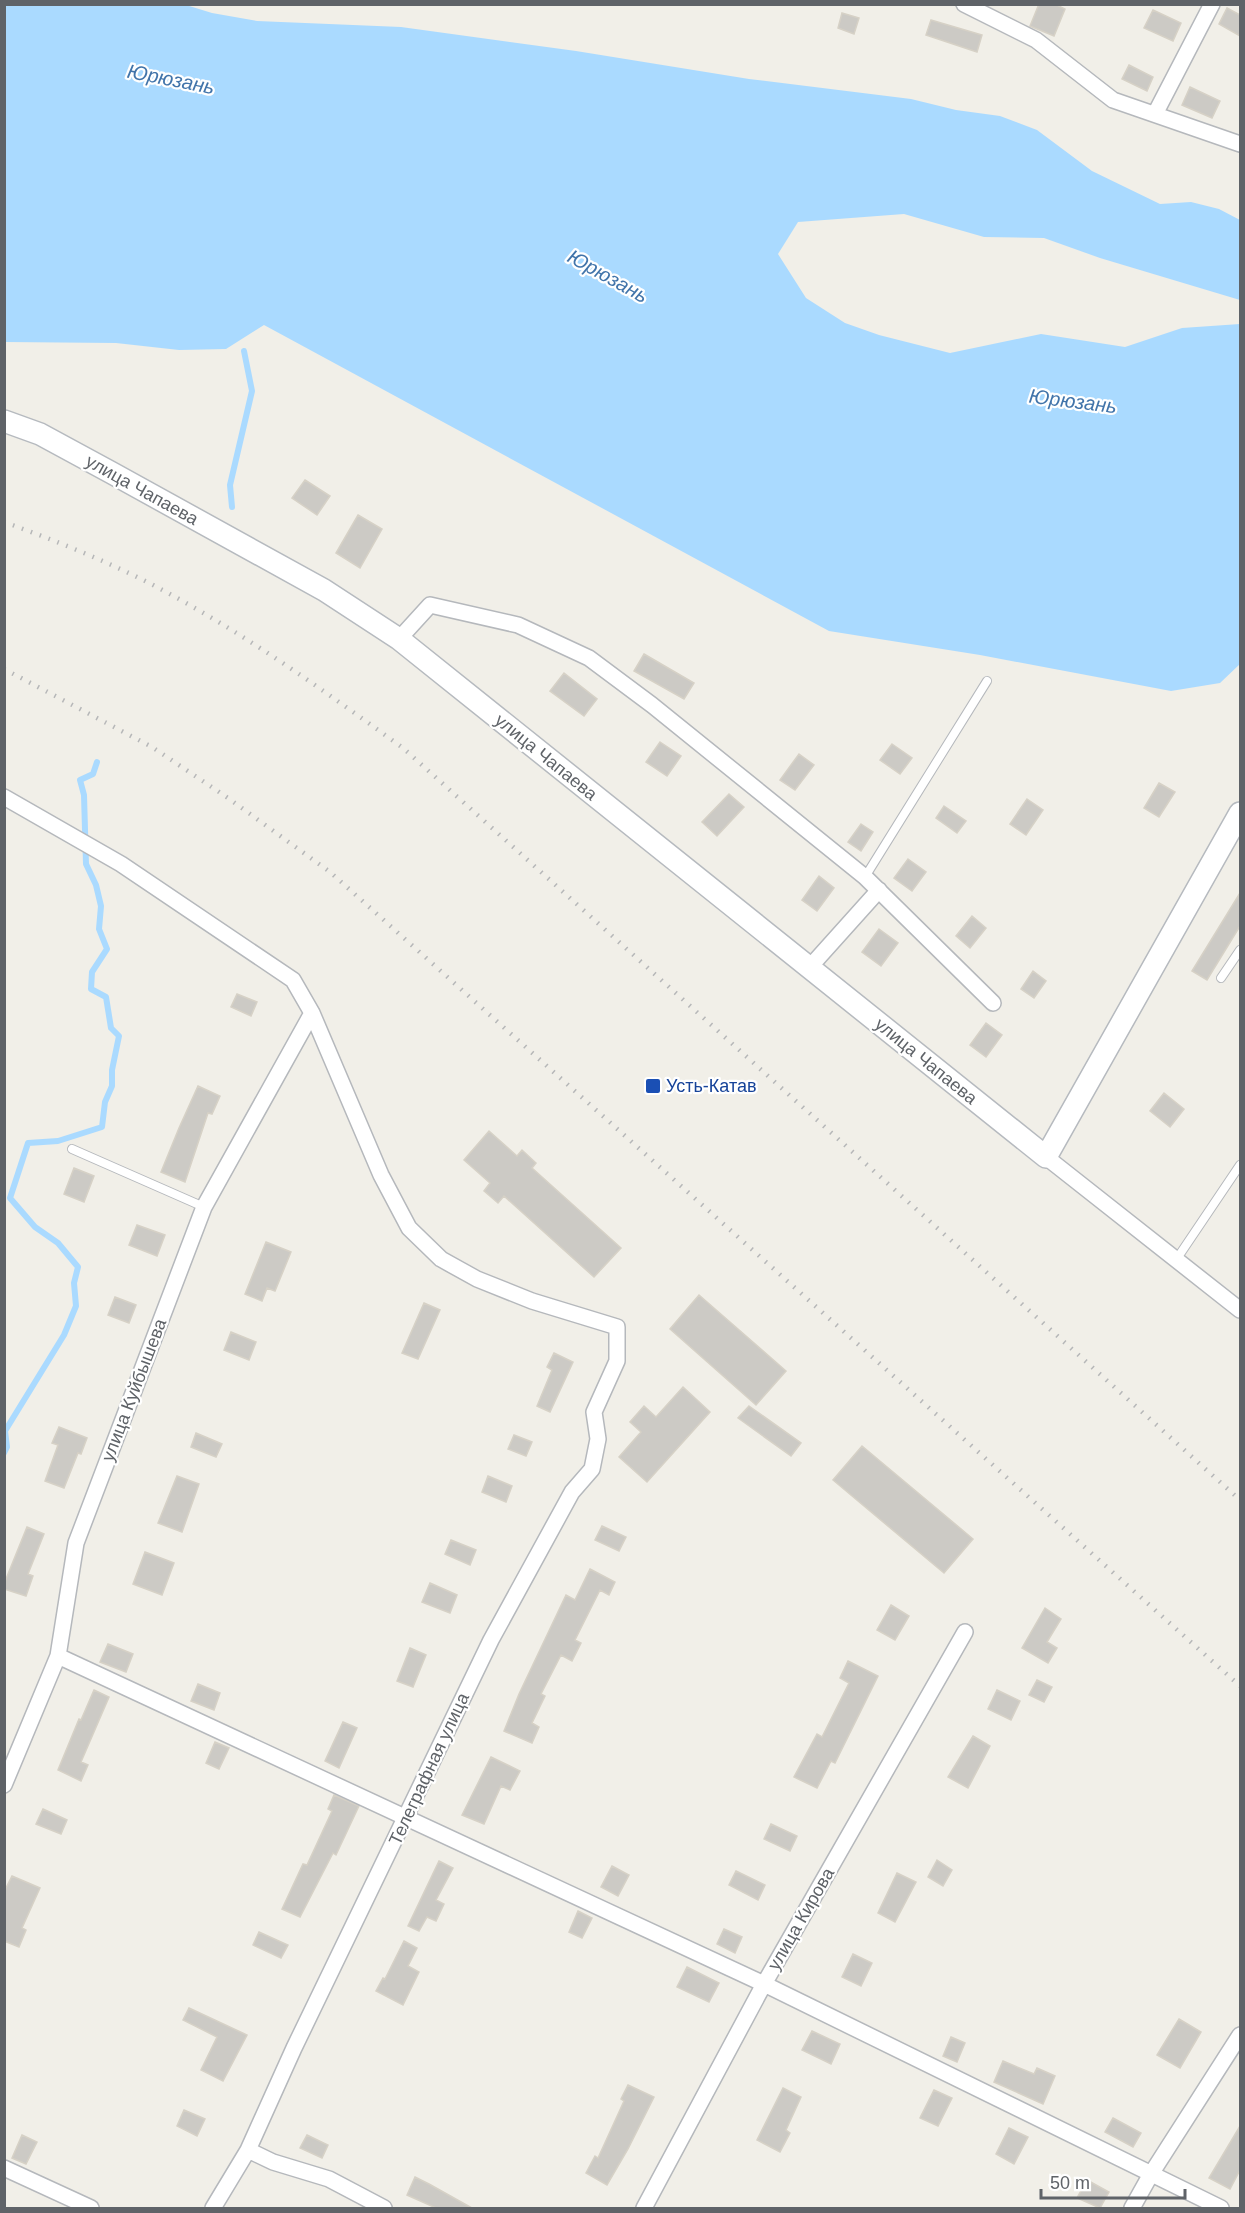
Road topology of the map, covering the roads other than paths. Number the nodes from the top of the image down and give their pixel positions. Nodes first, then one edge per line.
1 (964, 4) edge
2 (1212, 4) edge
3 (1155, 114) junction
4 (1240, 144) edge
5 (4, 421) edge
6 (399, 639) junction
7 (987, 681) dead end
8 (4, 797) edge
9 (1240, 813) edge
10 (865, 877) junction
11 (879, 890) junction
12 (1240, 950) edge
13 (810, 968) junction
14 (1221, 978) dead end
15 (993, 1003) dead end
16 (312, 1013) junction
17 (72, 1149) dead end
18 (1046, 1157) junction
19 (1240, 1165) edge
20 (204, 1207) junction
21 (1176, 1260) junction
22 (1240, 1310) edge
23 (965, 1632) dead end
24 (58, 1656) junction
25 (4, 1785) edge
26 (408, 1817) junction
27 (764, 1984) junction
28 (1240, 2035) edge
29 (249, 2150) junction
30 (4, 2168) edge
31 (1151, 2174) junction
32 (92, 2208) edge
33 (213, 2208) edge
34 (384, 2208) edge
35 (644, 2208) edge
36 (1132, 2208) edge
37 (1221, 2208) edge

1 - 3 street
2 - 3 street
3 - 4 street
5 - 6 main road, улица Чапаева
6 - 10 street
6 - 13 main road, улица Чапаева
7 - 10 lane
8 - 16 street
9 - 18 main road
10 - 11 street
11 - 13 street
11 - 15 street
12 - 14 lane
13 - 18 main road, улица Чапаева
16 - 20 street, улица Куйбышева
16 - 26 street, Телеграфная улица
17 - 20 lane
18 - 21 street
19 - 21 lane
20 - 24 street, улица Куйбышева
21 - 22 street
23 - 27 street, улица Кирова
24 - 25 street, улица Куйбышева
24 - 26 street
26 - 27 street
26 - 29 street, Телеграфная улица
27 - 31 street
27 - 35 street, улица Кирова
28 - 31 street
29 - 33 street, Телеграфная улица
29 - 34 street
30 - 32 street
31 - 36 street
31 - 37 street

